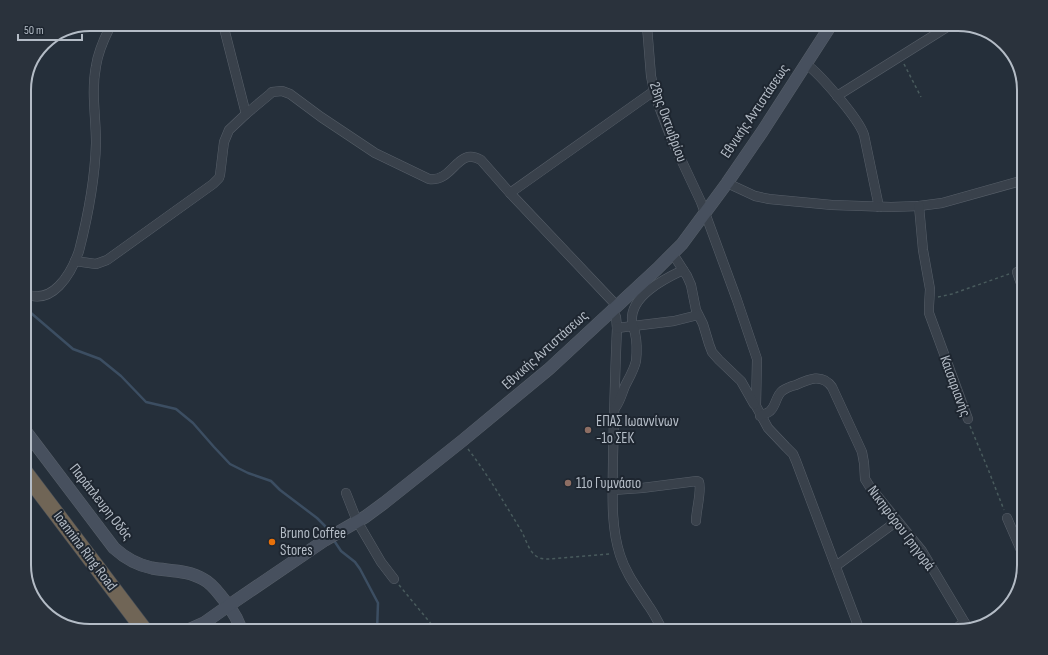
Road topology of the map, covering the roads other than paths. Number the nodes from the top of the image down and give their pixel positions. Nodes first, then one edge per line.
1 (108, 31) edge
2 (225, 31) edge
3 (647, 31) edge
4 (827, 31) edge
5 (941, 31) edge
6 (806, 64) junction
7 (654, 91) junction
8 (837, 96) junction
9 (246, 114) junction
10 (1017, 182) edge
11 (726, 183) junction
12 (510, 193) junction
13 (919, 206) junction
14 (879, 207) junction
15 (705, 214) junction
16 (673, 254) junction
17 (75, 261) junction
18 (683, 270) junction
19 (31, 296) edge
20 (615, 308) junction
21 (698, 315) junction
22 (633, 326) junction
23 (617, 328) junction
24 (756, 406) junction
25 (614, 409) junction
26 (760, 416) junction
27 (968, 419) road end
28 (31, 438) edge
29 (31, 480) edge
30 (612, 490) junction
31 (346, 493) dead end
32 (1007, 518) road end
33 (357, 521) junction
34 (696, 521) dead end
35 (897, 521) junction
36 (1017, 541) edge
37 (836, 566) junction
38 (394, 579) road end
39 (228, 606) junction
40 (131, 613) junction
41 (965, 623) edge
42 (135, 624) edge
43 (140, 624) edge
44 (206, 624) edge
45 (239, 624) edge
46 (659, 624) edge
47 (857, 624) edge

1 - 17 street
2 - 9 street
3 - 7 street, 28ης Οκτωβρίου
4 - 6 street, Εθνικής Αντιστάσεως
5 - 8 street
6 - 8 street
6 - 11 street, Εθνικής Αντιστάσεως
7 - 12 street
7 - 15 street, 28ης Οκτωβρίου
8 - 14 street
9 - 12 street
9 - 17 street
10 - 13 street
11 - 14 street
11 - 15 street, Εθνικής Αντιστάσεως
12 - 20 street
13 - 14 street
13 - 27 street, Καισαριανής
15 - 16 street, Εθνικής Αντιστάσεως
15 - 24 street, 28ης Οκτωβρίου
16 - 18 street
16 - 20 street, Εθνικής Αντιστάσεως
17 - 19 street
18 - 21 street
18 - 22 street
20 - 23 street
20 - 33 street, Εθνικής Αντιστάσεως
21 - 22 street
21 - 24 street
22 - 23 street
22 - 25 street
23 - 25 street
24 - 26 street
25 - 30 street
26 - 35 street, Νικηφόρου Γρηγορά
26 - 37 street
28 - 39 street, Παράπλευρη Οδός
29 - 40 highway, Ioannina Ring Road
30 - 34 street
30 - 46 street
31 - 33 street
32 - 36 street
33 - 38 street
33 - 39 street, Εθνικής Αντιστάσεως
35 - 37 street
35 - 41 street, Νικηφόρου Γρηγορά
37 - 47 street
39 - 44 street, Εθνικής Αντιστάσεως
39 - 45 street, Παράπλευρη Οδός
40 - 42 highway
40 - 43 highway, Ioannina Ring Road

